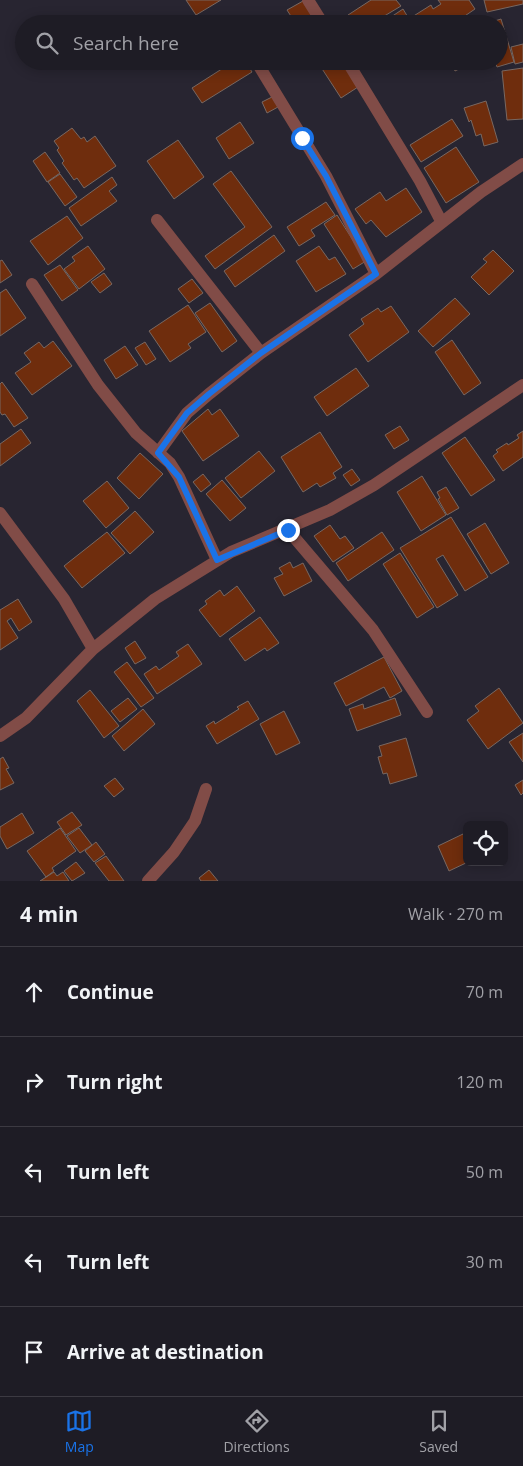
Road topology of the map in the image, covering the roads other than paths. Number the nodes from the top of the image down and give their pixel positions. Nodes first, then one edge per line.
1 (308, 0) edge
2 (317, 15) edge
3 (261, 70) edge
4 (352, 70) edge
5 (523, 164) edge
6 (157, 220) dead end
7 (441, 222) junction
8 (376, 274) junction
9 (32, 284) dead end
10 (261, 353) junction
11 (523, 385) edge
12 (158, 453) junction
13 (0, 513) edge
14 (288, 530) junction
15 (217, 560) junction
16 (93, 649) junction
17 (428, 712) dead end
18 (0, 736) edge
19 (206, 789) dead end
20 (148, 881) edge

1 - 2 street
3 - 8 street
4 - 7 street
5 - 7 street
6 - 10 street
7 - 8 street
8 - 10 street
9 - 12 street
10 - 12 street
11 - 14 street
12 - 15 street
13 - 16 street
14 - 15 street
14 - 17 street
15 - 16 street
16 - 18 street
19 - 20 street

